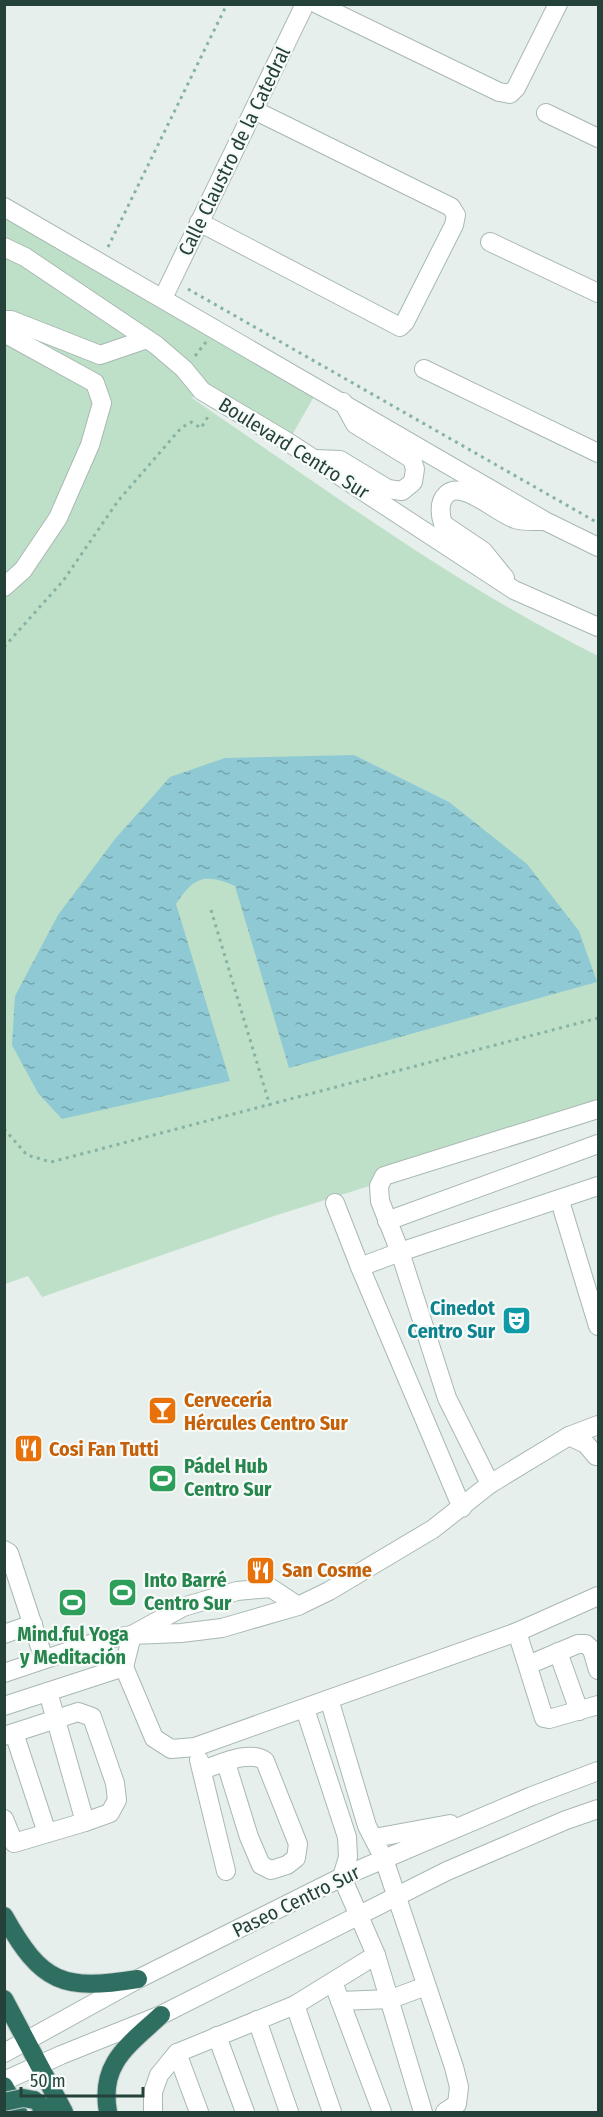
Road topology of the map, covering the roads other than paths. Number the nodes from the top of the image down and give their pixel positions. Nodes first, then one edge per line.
1 (305, 4) edge
2 (317, 4) edge
3 (558, 4) edge
4 (254, 110) junction
5 (546, 113) dead end
6 (598, 138) edge
7 (4, 207) edge
8 (200, 222) junction
9 (490, 242) dead end
10 (4, 247) edge
11 (598, 293) edge
12 (163, 298) junction
13 (4, 320) edge
14 (4, 333) edge
15 (147, 339) junction
16 (424, 369) dead end
17 (343, 402) junction
18 (598, 453) edge
19 (313, 459) junction
20 (545, 521) junction
21 (598, 546) edge
22 (4, 587) edge
23 (514, 590) junction
24 (598, 627) edge
25 (598, 1109) edge
26 (598, 1144) edge
27 (597, 1192) edge
28 (560, 1201) junction
29 (336, 1203) dead end
30 (387, 1221) junction
31 (400, 1252) junction
32 (360, 1267) junction
33 (598, 1326) edge
34 (447, 1398) junction
35 (422, 1410) junction
36 (598, 1425) edge
37 (568, 1436) junction
38 (598, 1458) edge
39 (490, 1484) junction
40 (462, 1508) junction
41 (4, 1550) edge
42 (12, 1585) edge
43 (598, 1596) edge
44 (298, 1606) junction
45 (33, 1624) junction
46 (517, 1632) junction
47 (4, 1634) edge
48 (132, 1635) junction
49 (558, 1652) junction
50 (44, 1659) junction
51 (528, 1665) junction
52 (124, 1667) junction
53 (598, 1670) edge
54 (4, 1673) edge
55 (48, 1692) junction
56 (329, 1699) junction
57 (598, 1705) edge
58 (4, 1706) edge
59 (305, 1709) junction
60 (579, 1711) junction
61 (55, 1719) junction
62 (9, 1735) edge
63 (195, 1747) junction
64 (226, 1763) junction
65 (202, 1770) junction
66 (598, 1771) edge
67 (598, 1809) edge
68 (4, 1819) edge
69 (478, 1819) junction
70 (85, 1822) junction
71 (46, 1833) junction
72 (374, 1838) junction
73 (384, 1859) junction
74 (226, 1871) dead end
75 (342, 1877) junction
76 (397, 1899) junction
77 (4, 1916) edge
78 (359, 1917) junction
79 (376, 1955) junction
80 (138, 1979) junction
81 (333, 1982) junction
82 (426, 1986) junction
83 (391, 1999) junction
84 (340, 2001) junction
85 (5, 2003) edge
86 (295, 2005) junction
87 (161, 2015) junction
88 (257, 2020) junction
89 (218, 2036) junction
90 (27, 2040) junction
91 (4, 2053) edge
92 (177, 2053) junction
93 (39, 2064) junction
94 (9, 2081) edge
95 (4, 2102) edge
96 (18, 2112) edge
97 (49, 2112) edge
98 (64, 2112) edge
99 (108, 2112) edge
100 (153, 2112) edge
101 (199, 2112) edge
102 (245, 2112) edge
103 (289, 2112) edge
104 (332, 2112) edge
105 (382, 2112) edge
106 (423, 2112) edge
107 (445, 2112) edge

1 - 4 street, Calle Claustro de la Catedral
2 - 3 street
4 - 8 street, Calle Claustro de la Catedral
4 - 8 street
5 - 6 street
7 - 12 street
8 - 12 street, Calle Claustro de la Catedral
9 - 11 street
10 - 15 street, Boulevard Centro Sur
12 - 17 street
13 - 15 street
14 - 22 street
15 - 19 street, Boulevard Centro Sur
16 - 18 street
17 - 19 street
17 - 20 street
19 - 23 street, Boulevard Centro Sur
20 - 21 street
20 - 23 street
23 - 24 street, Boulevard Centro Sur
25 - 30 street
26 - 30 street
27 - 28 street
28 - 31 street
28 - 33 street
29 - 32 street
30 - 31 street
31 - 32 street
31 - 34 street
32 - 35 street
34 - 35 street
34 - 39 street
35 - 40 street
36 - 37 street
37 - 38 street
37 - 39 street
39 - 40 street
40 - 44 street
41 - 42 street
42 - 45 street
43 - 46 street
44 - 48 street
44 - 48 street
45 - 47 street
45 - 50 street
46 - 51 street
46 - 56 street
48 - 50 street
48 - 52 street
49 - 51 street
49 - 53 street
49 - 60 street
50 - 54 street
51 - 60 street
52 - 55 street
52 - 63 street
55 - 58 street
55 - 61 street
56 - 59 street
56 - 72 street
57 - 60 street
59 - 63 street
59 - 75 street
61 - 62 street
61 - 70 street
61 - 70 street
62 - 71 street
63 - 65 street
64 - 64 street
64 - 65 street
65 - 74 street
66 - 69 street, Paseo Centro Sur
67 - 76 street
68 - 71 street
69 - 72 street
69 - 73 street, Paseo Centro Sur
70 - 71 street
72 - 73 street
73 - 75 street, Paseo Centro Sur
73 - 76 street
75 - 78 street
75 - 80 street, Paseo Centro Sur
76 - 78 street
76 - 82 street
77 - 80 highway
78 - 79 street
78 - 87 street
79 - 81 street
79 - 83 street
80 - 90 street, Paseo Centro Sur
81 - 84 street
81 - 86 street
82 - 83 street
82 - 107 street
83 - 84 street
83 - 106 street
84 - 105 street
85 - 90 highway
86 - 88 street
86 - 104 street
87 - 93 street
87 - 99 highway
88 - 89 street
88 - 103 street
89 - 92 street
89 - 102 street
90 - 91 street, Paseo Centro Sur
90 - 93 highway
92 - 100 street
92 - 101 street
93 - 94 street
93 - 98 highway
94 - 96 highway
95 - 97 highway, bridge

